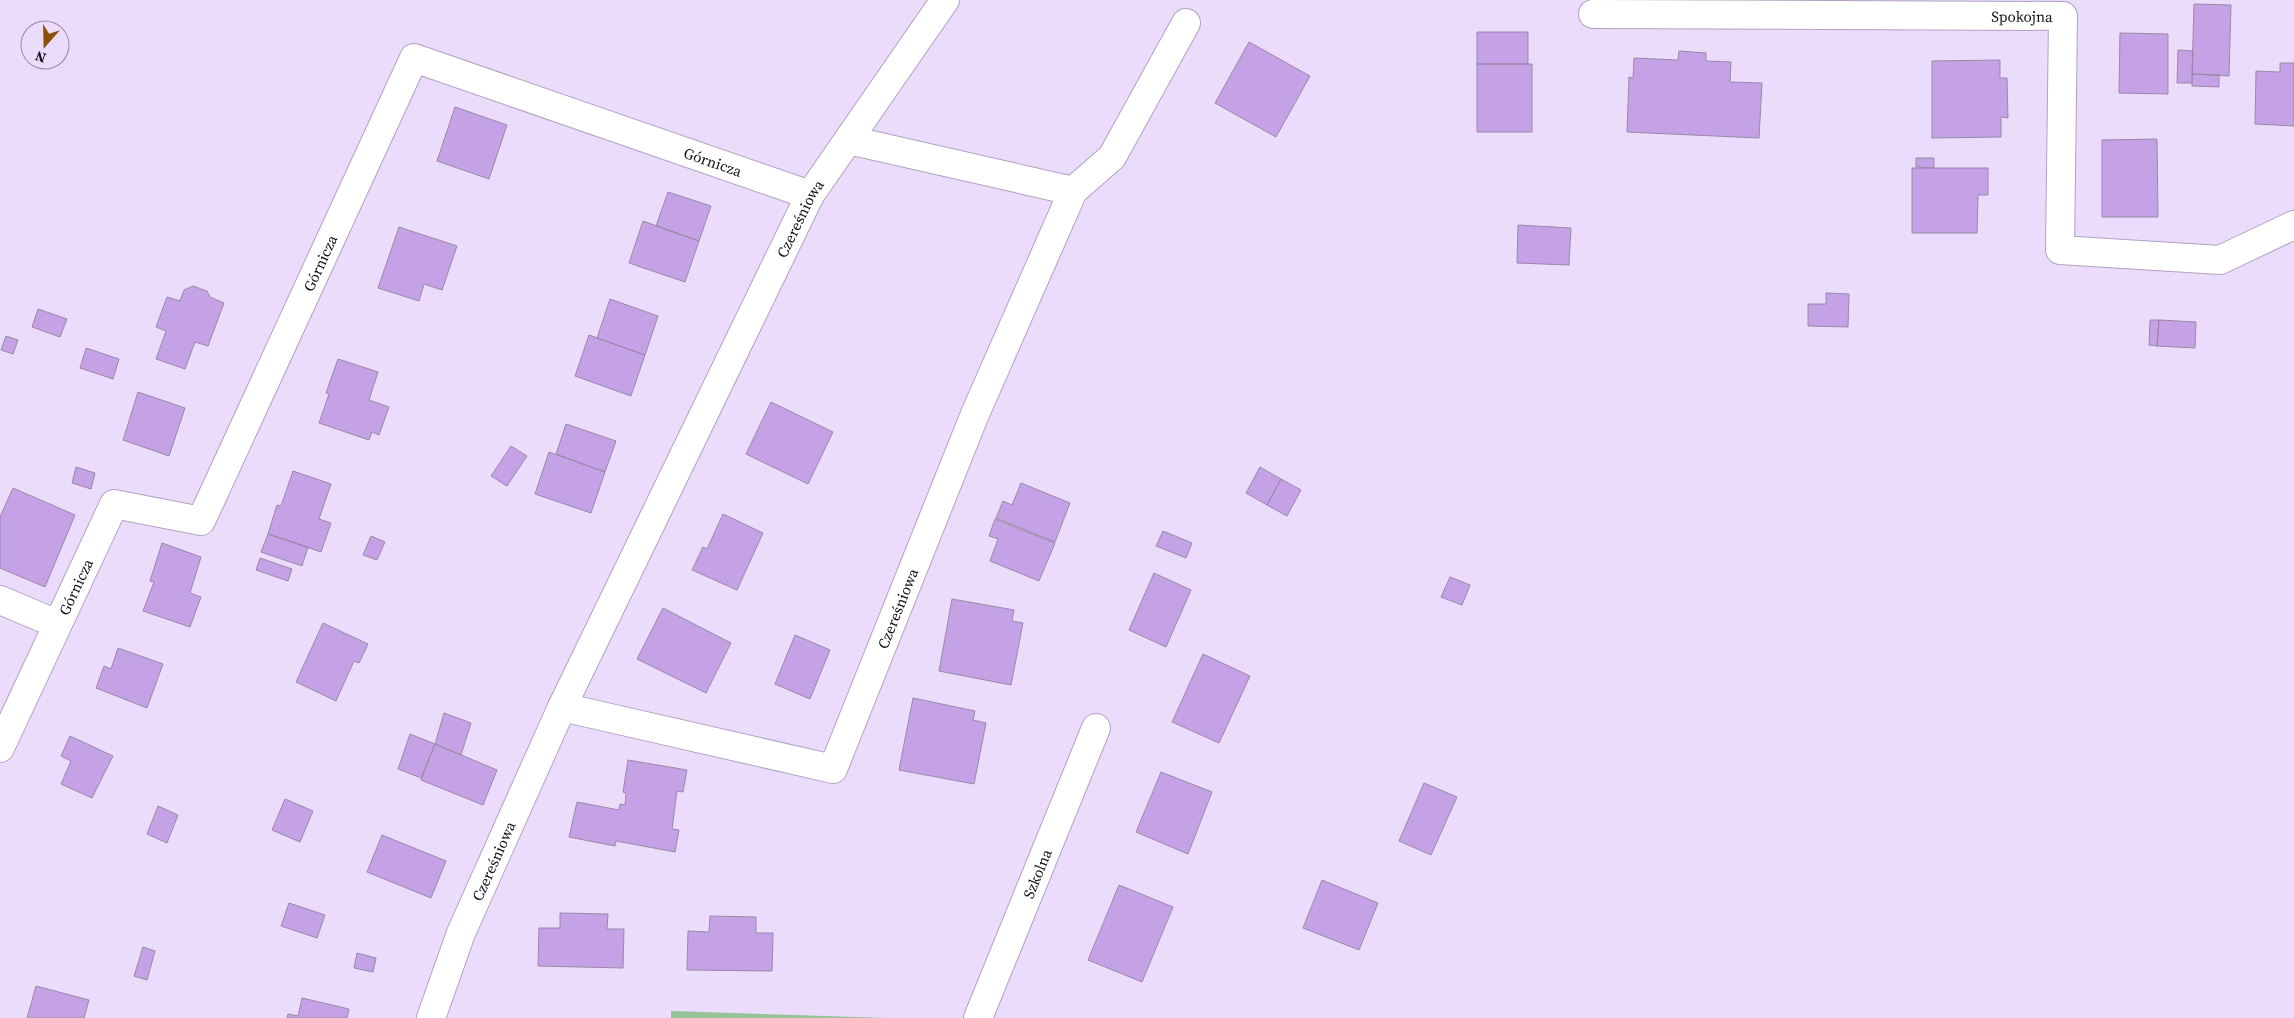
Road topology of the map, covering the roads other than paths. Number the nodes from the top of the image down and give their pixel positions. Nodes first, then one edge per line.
1 (945, 0) edge
2 (1593, 14) dead end
3 (1186, 23) dead end
4 (849, 140) junction
5 (1073, 191) junction
6 (810, 195) junction
7 (2294, 225) edge
8 (0, 600) edge
9 (57, 624) junction
10 (562, 707) junction
11 (1096, 728) dead end
12 (0, 748) edge
13 (431, 1018) edge
14 (978, 1018) edge

1 - 4 street, Czereśniowa
2 - 7 street, Spokojna
3 - 5 street, Czereśniowa
4 - 5 street
4 - 6 street, Czereśniowa
5 - 10 street, Czereśniowa
6 - 9 street, Górnicza
6 - 10 street, Czereśniowa
8 - 9 street
9 - 12 street, Górnicza
10 - 13 street, Czereśniowa
11 - 14 street, Szkolna

